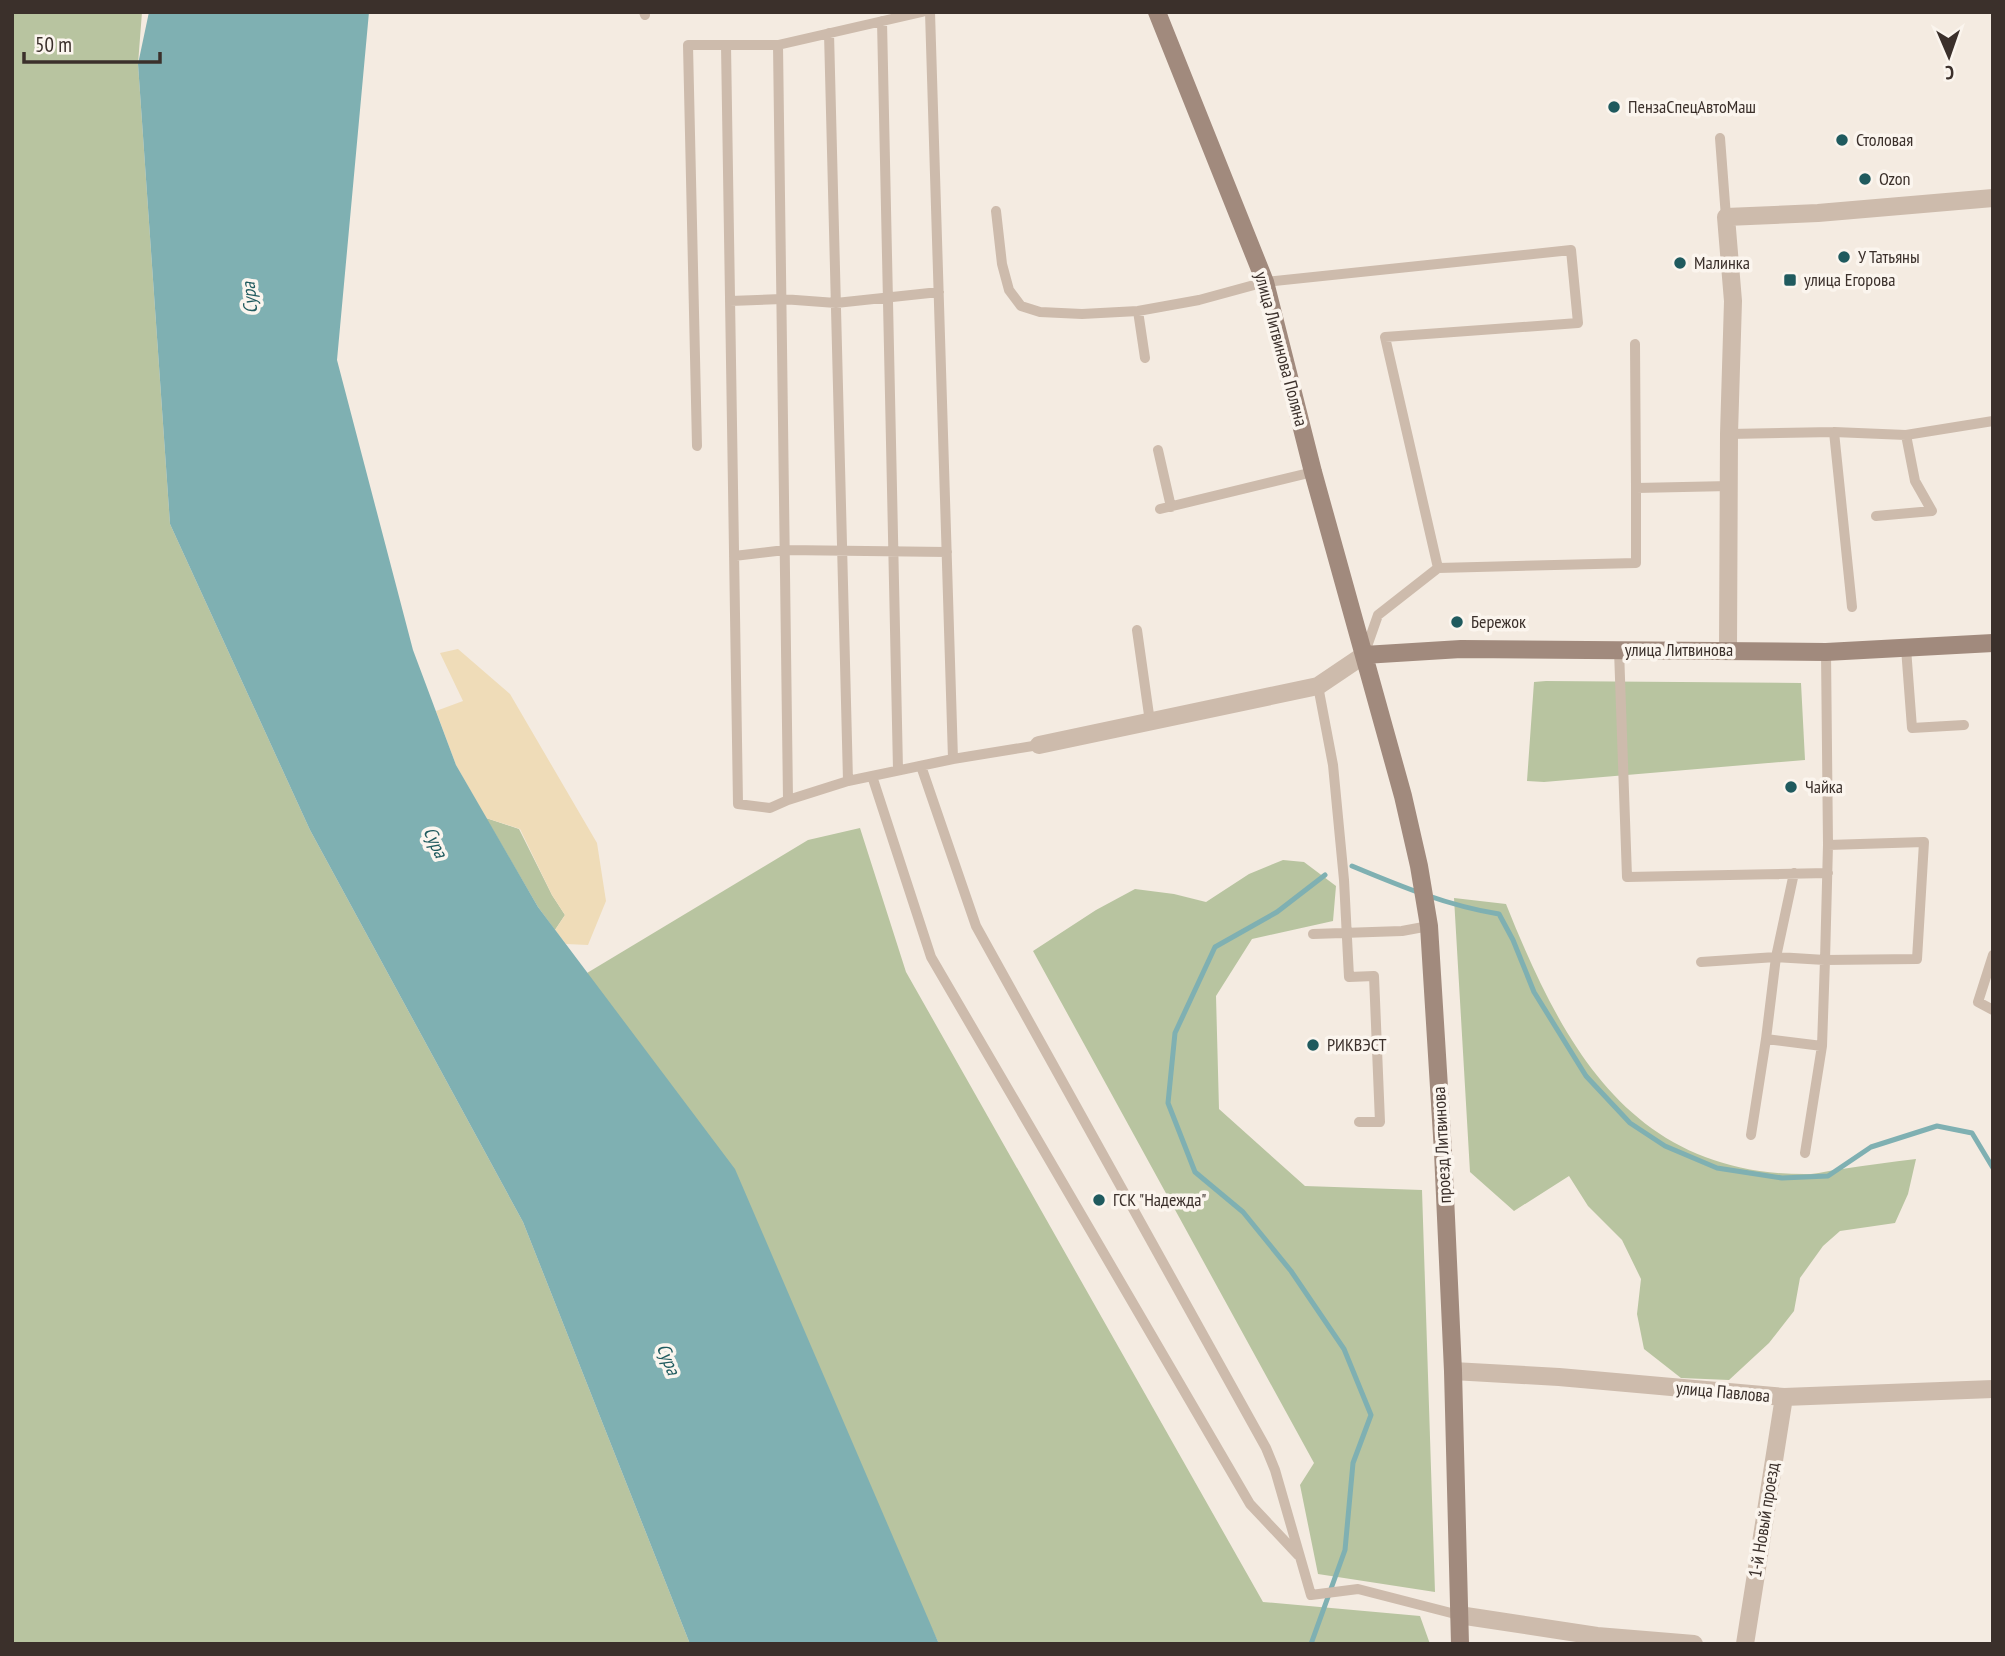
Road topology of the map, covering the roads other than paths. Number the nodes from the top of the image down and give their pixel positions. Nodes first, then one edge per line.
1 (922, 12) edge
2 (930, 12) edge
3 (1157, 12) edge
4 (882, 21) junction
5 (829, 33) junction
6 (726, 45) junction
7 (778, 45) junction
8 (1720, 138) dead end
9 (1993, 198) edge
10 (996, 211) dead end
11 (1726, 217) junction
12 (1265, 282) junction
13 (939, 292) junction
14 (888, 297) junction
15 (782, 299) junction
16 (730, 301) junction
17 (836, 303) junction
18 (1138, 311) junction
19 (1635, 344) dead end
20 (1145, 358) dead end
21 (1993, 421) edge
22 (1834, 432) junction
23 (1729, 434) junction
24 (1906, 435) junction
25 (696, 446) dead end
26 (1158, 450) dead end
27 (1313, 472) junction
28 (1730, 486) junction
29 (1636, 488) junction
30 (1876, 516) dead end
31 (842, 549) junction
32 (785, 550) junction
33 (894, 551) junction
34 (947, 552) junction
35 (734, 556) junction
36 (1438, 568) junction
37 (1852, 607) dead end
38 (1137, 630) dead end
39 (1993, 643) edge
40 (1906, 648) junction
41 (1619, 650) junction
42 (1728, 650) junction
43 (1826, 652) junction
44 (1364, 655) junction
45 (1318, 686) junction
46 (1150, 722) junction
47 (1964, 725) dead end
48 (1039, 745) joint
49 (953, 759) junction
50 (921, 766) junction
51 (898, 771) junction
52 (872, 776) junction
53 (848, 781) junction
54 (788, 800) junction
55 (1828, 845) junction
56 (1794, 873) junction
57 (1828, 873) junction
58 (1429, 926) junction
59 (1347, 932) junction
60 (1313, 934) dead end
61 (1993, 955) edge
62 (1776, 957) junction
63 (1825, 960) junction
64 (1701, 961) dead end
65 (1993, 1010) edge
66 (1766, 1039) junction
67 (1822, 1046) junction
68 (1359, 1122) dead end
69 (1751, 1135) dead end
70 (1805, 1153) dead end
71 (1453, 1371) junction
72 (1993, 1389) edge
73 (1784, 1397) junction
74 (1301, 1558) junction
75 (1460, 1615) junction
76 (1460, 1644) edge
77 (1694, 1644) edge
78 (1745, 1644) edge

1 - 4 lane
2 - 13 lane
3 - 12 main road, улица Литвинова Поляна
4 - 5 lane
4 - 14 lane
5 - 7 lane
5 - 17 lane
6 - 7 lane
6 - 16 lane
6 - 25 lane
7 - 15 lane
8 - 11 lane
9 - 11 street
10 - 18 lane
11 - 23 street
12 - 18 lane
12 - 27 main road, улица Литвинова Поляна
12 - 36 lane
13 - 14 lane
13 - 34 lane
14 - 17 lane
14 - 33 lane
15 - 16 lane
15 - 17 lane
15 - 32 lane
16 - 35 lane
17 - 31 lane
18 - 20 lane
19 - 29 lane
21 - 24 lane
22 - 23 lane
22 - 24 lane
22 - 37 lane
23 - 28 street
24 - 30 lane
26 - 27 lane
27 - 44 main road, улица Литвинова Поляна
28 - 29 lane
28 - 42 street
29 - 36 lane
31 - 32 lane
31 - 33 lane
31 - 53 lane
32 - 35 lane
32 - 54 lane
33 - 34 lane
33 - 51 lane
34 - 49 lane
35 - 54 lane
36 - 44 lane
38 - 46 lane
39 - 40 main road, улица Литвинова
40 - 43 main road, улица Литвинова
40 - 47 lane
41 - 42 main road, улица Литвинова
41 - 44 main road, улица Литвинова
41 - 56 lane
42 - 43 main road, улица Литвинова
43 - 55 lane
44 - 45 street
44 - 58 main road, проезд Литвинова
45 - 46 street
45 - 59 lane
46 - 48 street
48 - 49 lane
49 - 50 lane
50 - 51 lane
50 - 74 lane
51 - 52 lane
52 - 53 lane
52 - 74 lane
53 - 54 lane
55 - 57 lane
55 - 63 lane
56 - 57 lane
56 - 62 lane
57 - 63 lane
58 - 59 lane
58 - 71 main road, проезд Литвинова
59 - 60 lane
59 - 68 lane
61 - 65 lane
62 - 63 lane
62 - 64 lane
62 - 66 lane
63 - 67 lane
66 - 67 lane
66 - 69 lane
67 - 70 lane
71 - 73 street, улица Павлова
71 - 75 main road, проезд Литвинова
72 - 73 street, улица Павлова
73 - 78 street, 1-й Новый проезд
74 - 75 lane
75 - 76 main road, проезд Литвинова
75 - 77 street

